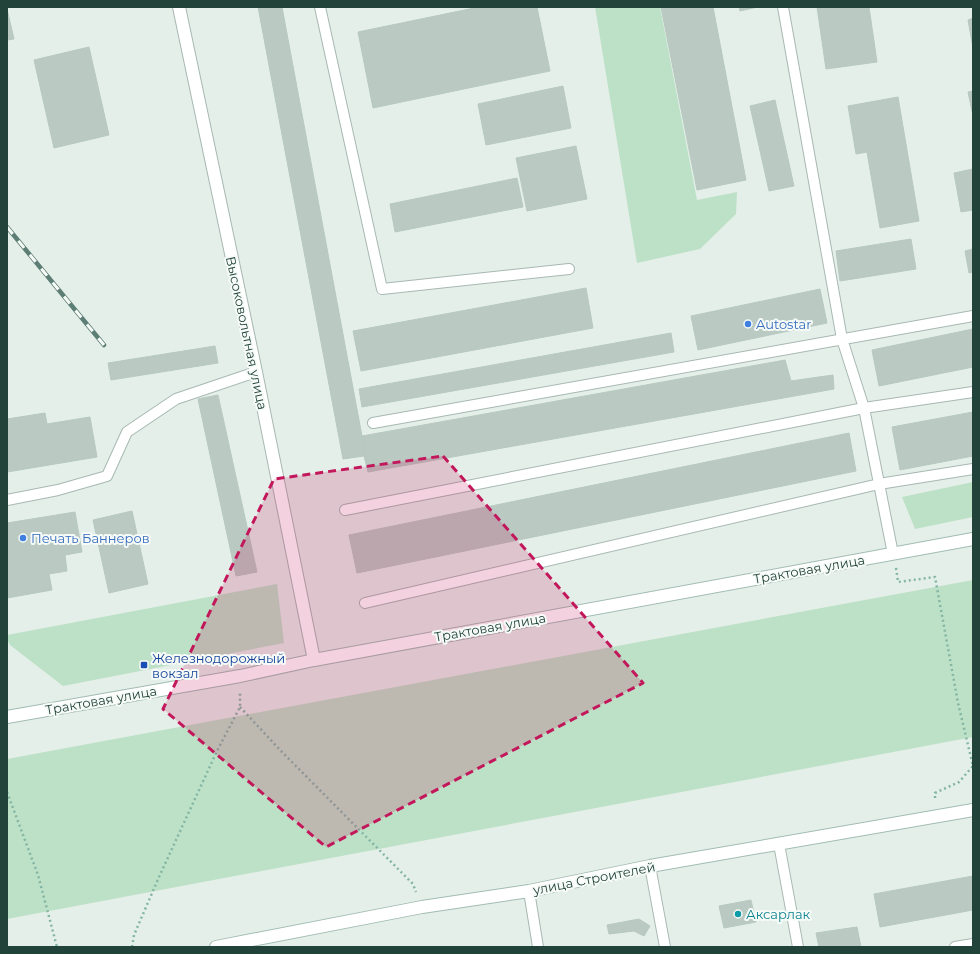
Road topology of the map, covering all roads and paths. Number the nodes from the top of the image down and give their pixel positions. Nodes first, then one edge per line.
1 (179, 7) edge
2 (320, 7) edge
3 (783, 7) edge
4 (569, 269) dead end
5 (973, 316) edge
6 (842, 339) junction
7 (256, 372) junction
8 (973, 392) edge
9 (864, 408) junction
10 (373, 423) dead end
11 (973, 469) edge
12 (879, 484) junction
13 (7, 500) edge
14 (345, 510) dead end
15 (973, 539) edge
16 (893, 554) junction
17 (364, 603) dead end
18 (314, 660) junction
19 (240, 676) junction
20 (240, 707) junction
21 (7, 717) edge
22 (7, 792) edge
23 (973, 810) edge
24 (937, 816) junction
25 (779, 844) junction
26 (650, 866) junction
27 (529, 891) junction
28 (422, 907) junction
29 (973, 944) edge
30 (57, 947) edge
31 (132, 947) edge
32 (216, 947) edge
33 (538, 947) edge
34 (665, 947) edge
35 (798, 947) edge
36 (955, 947) edge

1 - 7 main road, Высоковольтная улица
2 - 4 lane
3 - 6 lane
5 - 6 lane
6 - 9 lane
6 - 10 lane
7 - 13 lane
7 - 18 main road, Высоковольтная улица
8 - 9 lane
9 - 12 lane
9 - 14 lane
11 - 12 lane
12 - 16 lane
12 - 17 lane
15 - 16 main road, Трактовая улица
16 - 18 main road, Трактовая улица
16 - 24 path
18 - 19 main road, Трактовая улица
19 - 20 path
19 - 21 main road, Трактовая улица
20 - 28 path
20 - 31 path
22 - 30 path
23 - 24 main road, улица Строителей
24 - 25 main road, улица Строителей
25 - 26 main road, улица Строителей
25 - 35 lane
26 - 27 main road, улица Строителей
26 - 34 lane
27 - 28 main road, улица Строителей
27 - 33 lane
28 - 32 main road, улица Строителей
29 - 36 lane

